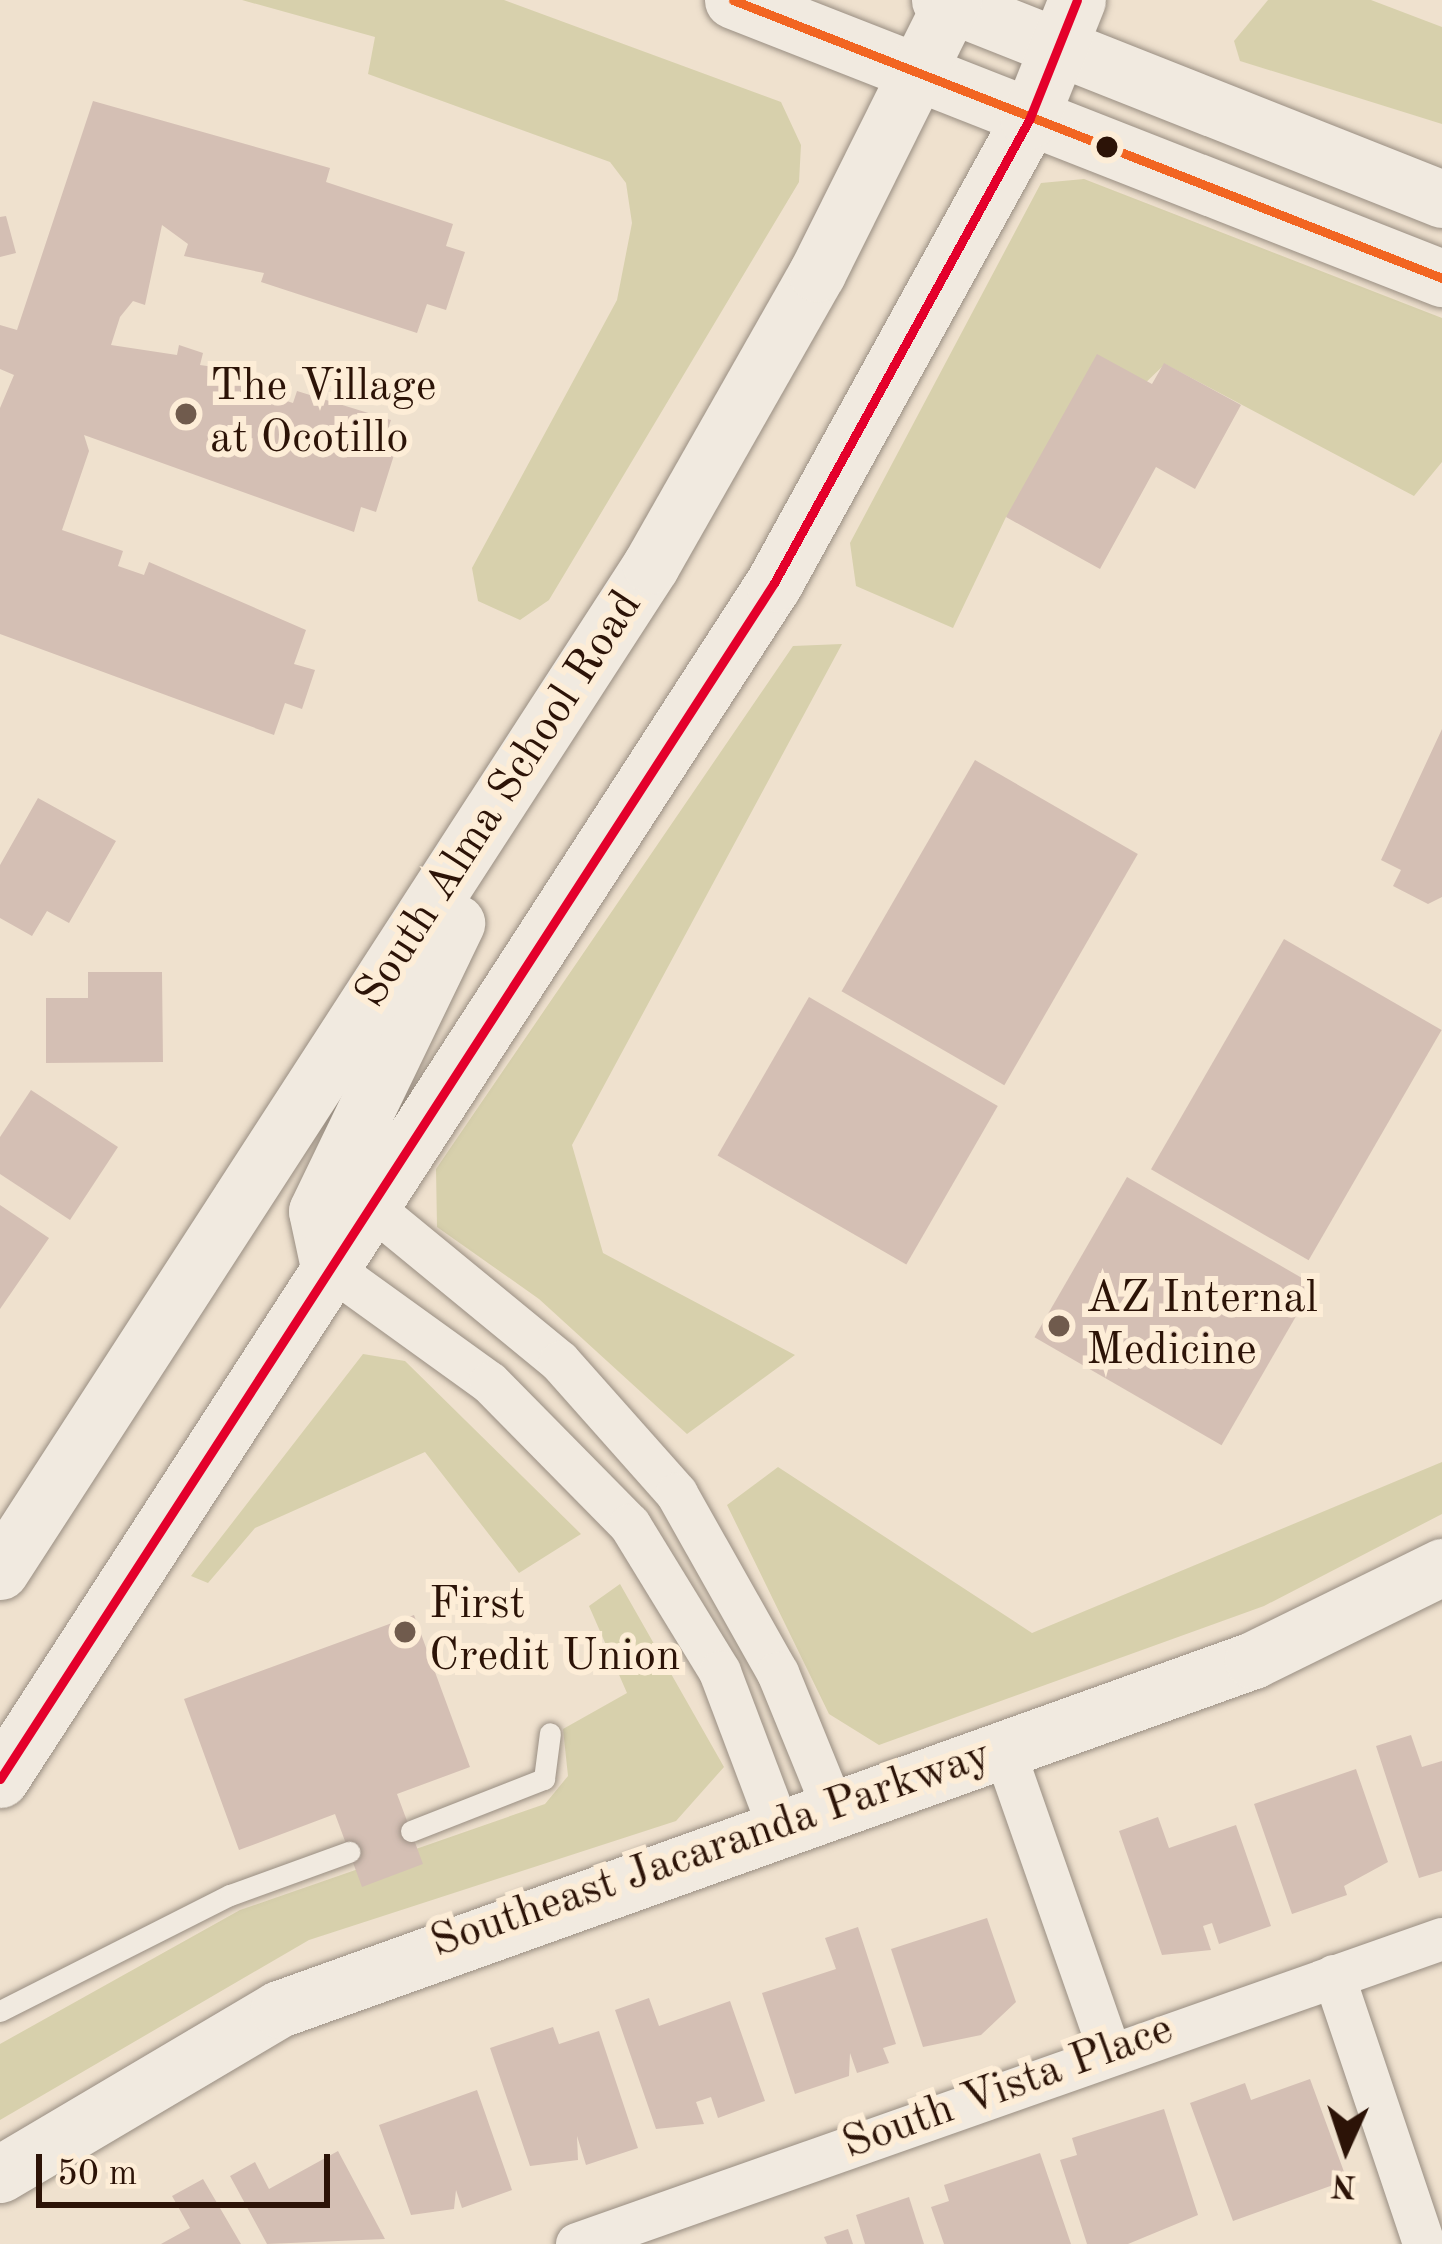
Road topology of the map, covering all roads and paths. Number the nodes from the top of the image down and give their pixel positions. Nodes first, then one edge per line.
1 (734, 0) edge
2 (948, 1) edge
3 (1067, 24) edge
4 (917, 73) junction
5 (1029, 120) junction
6 (1442, 199) edge
7 (1442, 278) edge
8 (492, 817) junction
9 (369, 1205) junction
10 (329, 1267) junction
11 (1442, 1567) edge
12 (0, 1571) edge
13 (550, 1733) dead end
14 (1003, 1747) junction
15 (0, 1779) edge
16 (831, 1803) junction
17 (777, 1822) junction
18 (411, 1832) dead end
19 (349, 1852) dead end
20 (1442, 1939) edge
21 (1334, 1976) junction
22 (0, 2011) edge
23 (1109, 2049) junction
24 (0, 2174) edge
25 (577, 2244) edge
26 (1424, 2244) edge

1 - 4 main road
2 - 3 main road
2 - 4 main road, South Alma School Road
3 - 5 main road
3 - 6 main road
4 - 5 main road
4 - 8 main road, South Alma School Road
5 - 7 main road
5 - 9 main road
8 - 10 main road
8 - 12 main road, South Alma School Road
9 - 10 main road
9 - 16 street
10 - 15 main road
10 - 17 street
11 - 14 main road, Southeast Jacaranda Parkway
13 - 18 lane
14 - 16 main road, Southeast Jacaranda Parkway
14 - 23 street
16 - 17 main road, Southeast Jacaranda Parkway
17 - 24 main road, Southeast Jacaranda Parkway
19 - 22 lane
20 - 21 street, South Vista Place
21 - 23 street, South Vista Place
21 - 26 street
23 - 25 street, South Vista Place

